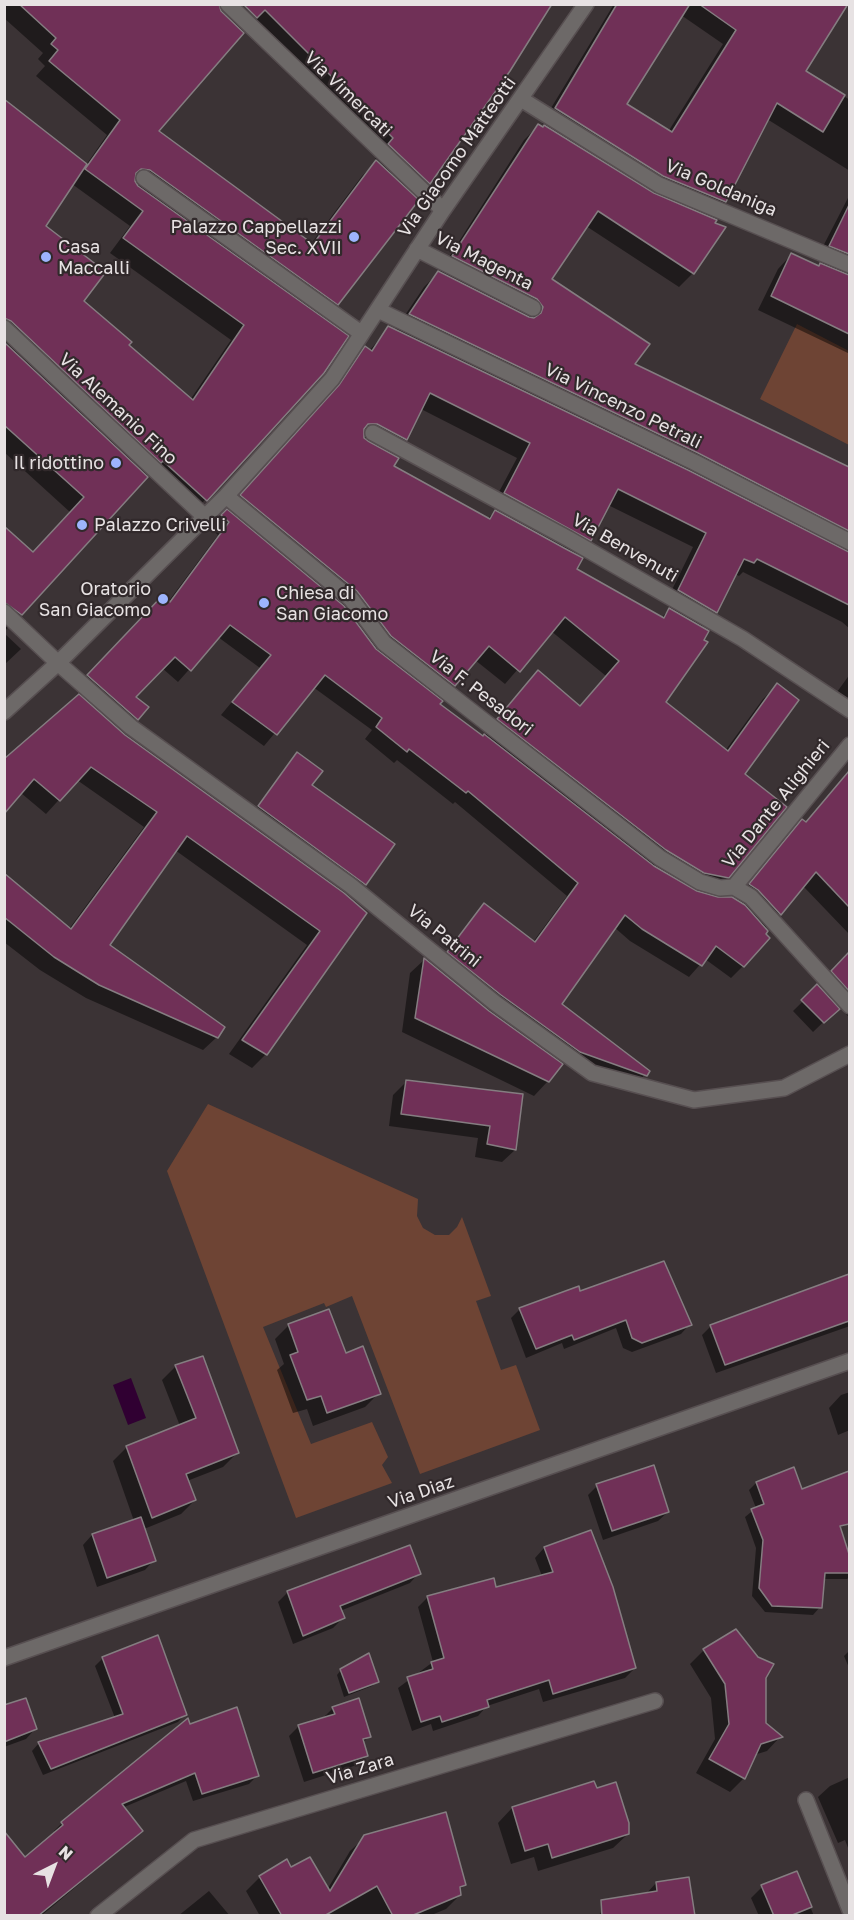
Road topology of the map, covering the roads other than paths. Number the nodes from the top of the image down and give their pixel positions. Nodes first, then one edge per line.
1 (228, 4) edge
2 (585, 5) edge
3 (521, 99) junction
4 (144, 178) dead end
5 (443, 210) junction
6 (417, 249) junction
7 (849, 265) edge
8 (533, 308) dead end
9 (378, 310) junction
10 (4, 328) edge
11 (361, 333) junction
12 (373, 433) dead end
13 (226, 496) junction
14 (205, 517) junction
15 (849, 542) edge
16 (4, 612) edge
17 (58, 663) junction
18 (849, 710) edge
19 (4, 712) edge
20 (849, 745) edge
21 (734, 887) junction
22 (849, 1006) edge
23 (849, 1054) edge
24 (849, 1361) edge
25 (4, 1659) edge
26 (655, 1701) dead end
27 (806, 1800) dead end
28 (849, 1910) edge
29 (98, 1916) edge

1 - 5 street, Via Vimercati
2 - 3 street, Via Giacomo Matteotti
3 - 5 street, Via Giacomo Matteotti
3 - 7 street, Via Goldaniga
4 - 11 street
5 - 6 street, Via Giacomo Matteotti
6 - 8 street, Via Magenta
6 - 9 street, Via Giacomo Matteotti
9 - 11 street, Via Giacomo Matteotti
9 - 15 street, Via Vincenzo Petrali
10 - 14 street, Via Alemanio Fino
11 - 13 street, Via Giacomo Matteotti
12 - 18 street, Via Benvenuti
13 - 14 street, Via Giacomo Matteotti
13 - 21 street, Via F. Pesadori
14 - 17 street, Via Giacomo Matteotti
16 - 17 street, Via Patrini
17 - 19 street, Via Giacomo Matteotti
17 - 23 street, Via Patrini
20 - 21 street, Via Dante Alighieri
21 - 22 street
24 - 25 street, Via Diaz
26 - 29 street, Via Zara
27 - 28 street

